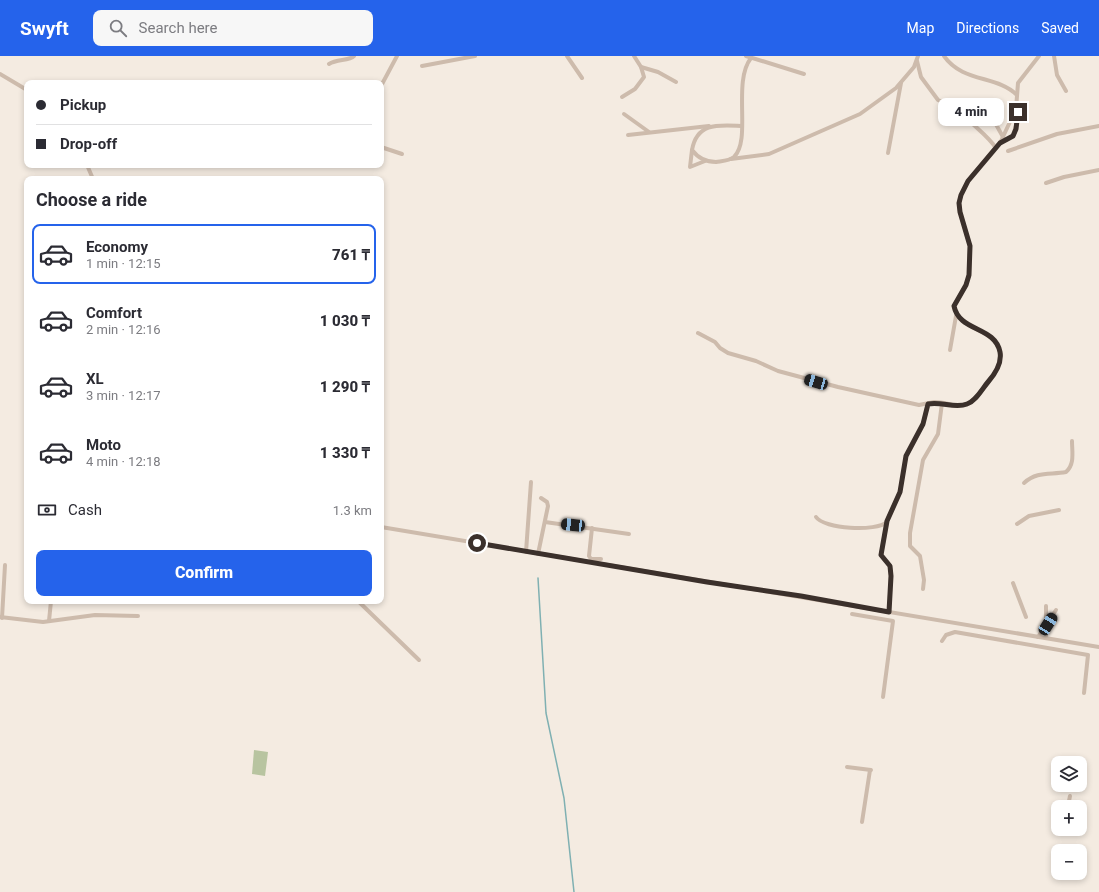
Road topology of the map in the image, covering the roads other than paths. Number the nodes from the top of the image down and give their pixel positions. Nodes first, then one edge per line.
1 (354, 56) edge
2 (397, 56) edge
3 (475, 56) edge
4 (567, 56) edge
5 (634, 56) edge
6 (746, 56) edge
7 (918, 56) edge
8 (944, 56) edge
9 (1039, 56) edge
10 (1054, 56) edge
11 (751, 58) junction
12 (917, 61) junction
13 (329, 64) dead end
14 (422, 66) dead end
15 (641, 67) junction
16 (649, 69) junction
17 (0, 74) edge
18 (804, 74) dead end
19 (582, 78) dead end
20 (644, 78) junction
21 (384, 80) edge
22 (676, 82) dead end
23 (901, 83) junction
24 (24, 88) edge
25 (1066, 91) dead end
26 (1017, 95) junction
27 (622, 97) dead end
28 (1017, 101) junction
29 (962, 112) junction
30 (624, 114) dead end
31 (710, 126) junction
32 (741, 126) junction
33 (1099, 126) edge
34 (649, 132) junction
35 (628, 135) dead end
36 (1003, 137) junction
37 (1000, 143) junction
38 (384, 148) edge
39 (996, 148) junction
40 (692, 150) junction
41 (1008, 151) dead end
42 (888, 153) dead end
43 (402, 154) dead end
44 (731, 159) junction
45 (707, 161) junction
46 (1099, 170) edge
47 (1046, 183) dead end
48 (956, 315) junction
49 (698, 333) dead end
50 (950, 350) dead end
51 (942, 403) junction
52 (928, 404) junction
53 (1072, 441) dead end
54 (531, 482) dead end
55 (1024, 483) dead end
56 (541, 498) dead end
57 (1059, 510) dead end
58 (816, 517) dead end
59 (887, 521) junction
60 (544, 522) junction
61 (1018, 524) dead end
62 (384, 528) edge
63 (592, 528) junction
64 (629, 534) dead end
65 (526, 552) junction
66 (538, 554) junction
67 (601, 559) dead end
68 (592, 561) junction
69 (6, 565) dead end
70 (1013, 583) dead end
71 (923, 589) dead end
72 (51, 604) edge
73 (361, 604) edge
74 (1046, 606) dead end
75 (1056, 610) dead end
76 (889, 612) junction
77 (852, 614) dead end
78 (138, 616) dead end
79 (1026, 617) dead end
80 (1, 618) edge
81 (49, 620) junction
82 (1046, 626) junction
83 (1038, 637) junction
84 (1046, 638) junction
85 (942, 641) dead end
86 (1099, 647) edge
87 (419, 660) dead end
88 (1084, 693) dead end
89 (882, 697) dead end
90 (847, 767) dead end
91 (1070, 796) dead end
92 (1069, 800) edge
93 (862, 822) dead end

1 - 13 street
2 - 21 street
3 - 14 street
4 - 19 street
5 - 15 street
6 - 11 street
7 - 12 street
8 - 26 street
9 - 26 street
10 - 25 street
11 - 18 street
11 - 32 street
12 - 23 street
12 - 29 street
15 - 16 street
15 - 20 street
16 - 20 street
16 - 22 street
17 - 24 street
20 - 27 street
23 - 42 street
23 - 44 street
26 - 28 street
28 - 36 street
28 - 37 street
29 - 36 street
29 - 39 street
30 - 34 street
31 - 32 street
31 - 34 street
31 - 40 street
32 - 44 street
33 - 41 street
34 - 35 street
36 - 37 street
37 - 39 street
38 - 43 street
39 - 48 street
40 - 45 street
40 - 45 street
44 - 45 street
46 - 47 street
48 - 50 street
48 - 51 street
49 - 52 street
51 - 52 street
51 - 71 street
52 - 59 street
53 - 55 street
54 - 65 street
56 - 60 street
57 - 61 street
58 - 59 street
59 - 76 street
60 - 63 street
60 - 66 street
62 - 65 street
63 - 64 street
63 - 68 street
65 - 66 street
66 - 68 street
67 - 68 street
68 - 76 street
69 - 80 street
70 - 79 street
72 - 81 street
73 - 87 street
74 - 82 street
75 - 82 street
76 - 83 street
77 - 89 street
78 - 81 street
80 - 81 street
82 - 83 street
82 - 84 street
83 - 84 street
84 - 86 street
85 - 88 street
90 - 93 street
91 - 92 street

